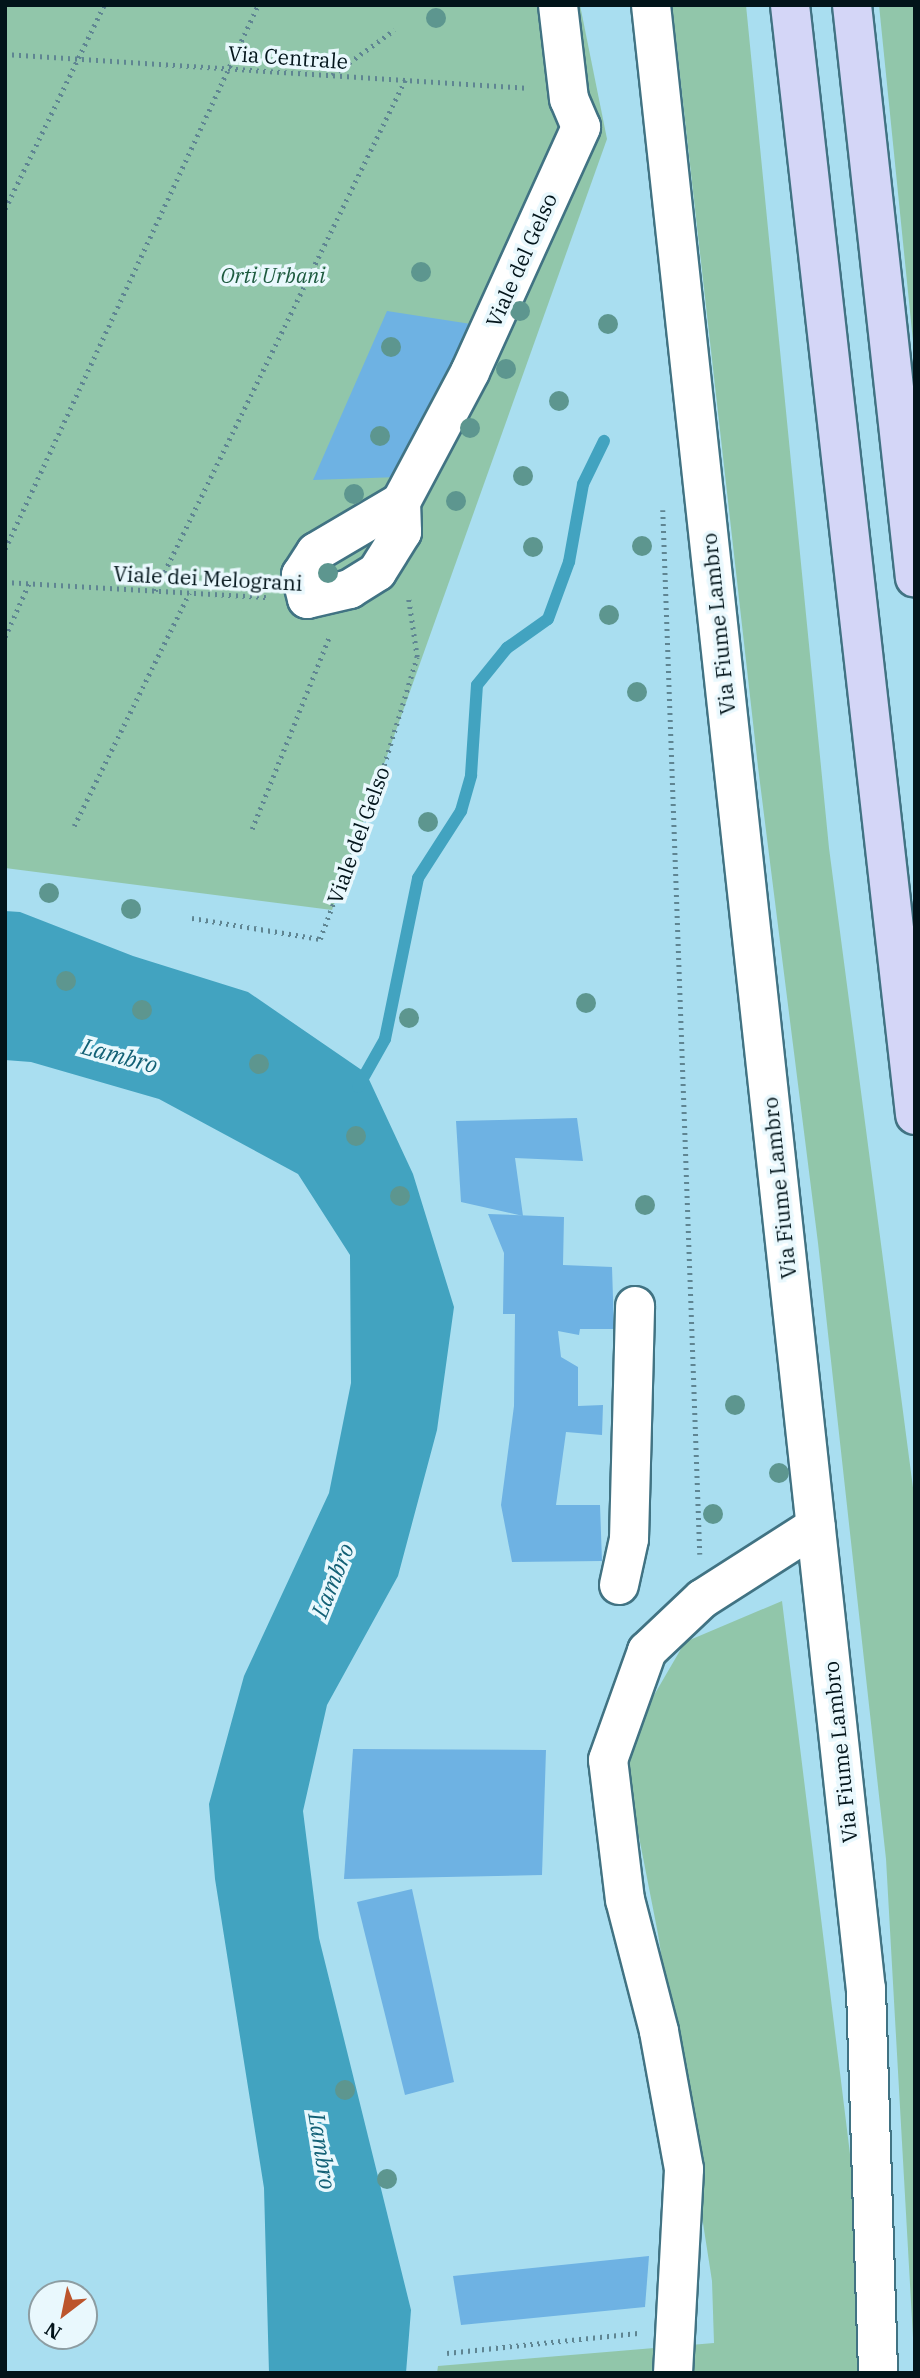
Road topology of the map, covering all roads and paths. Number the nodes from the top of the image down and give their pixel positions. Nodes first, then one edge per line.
1 (104, 5) edge
2 (258, 5) edge
3 (558, 5) edge
4 (651, 5) edge
5 (790, 5) edge
6 (852, 5) edge
7 (394, 30) dead end
8 (5, 54) edge
9 (78, 59) junction
10 (228, 69) junction
11 (331, 75) junction
12 (405, 80) junction
13 (568, 90) junction
14 (5, 209) edge
15 (903, 405) edge
16 (663, 494) dead end
17 (5, 549) edge
18 (915, 579) edge
19 (5, 582) edge
20 (29, 583) junction
21 (155, 591) junction
22 (189, 593) junction
23 (307, 599) joint
24 (397, 604) dead end
25 (337, 623) dead end
26 (5, 637) edge
27 (74, 827) dead end
28 (252, 829) dead end
29 (192, 918) dead end
30 (915, 1115) edge
31 (635, 1306) dead end
32 (816, 1526) junction
33 (619, 1585) dead end
34 (702, 1599) junction
35 (675, 2331) junction
36 (447, 2353) dead end
37 (673, 2373) edge
38 (878, 2373) edge

1 - 9 path
2 - 10 path
3 - 13 street, Viale del Gelso
4 - 32 street, Via Fiume Lambro
5 - 30 main road
6 - 15 main road
7 - 11 path
8 - 9 path, Via Centrale
9 - 10 path, Via Centrale
9 - 14 path
10 - 11 path, Via Centrale
10 - 17 path
11 - 12 path, Via Centrale
12 - 13 path, Via Centrale
12 - 21 path
13 - 23 street, Viale del Gelso
15 - 18 main road
16 - 34 path
19 - 20 path, Viale dei Melograni
20 - 21 path, Viale dei Melograni
20 - 26 path
21 - 22 path, Viale dei Melograni
22 - 23 path, Viale dei Melograni
22 - 27 path
24 - 29 path, Viale del Gelso
25 - 28 path
31 - 33 street
32 - 34 street
32 - 38 street, Via Fiume Lambro
34 - 35 street
35 - 36 path
35 - 37 street

